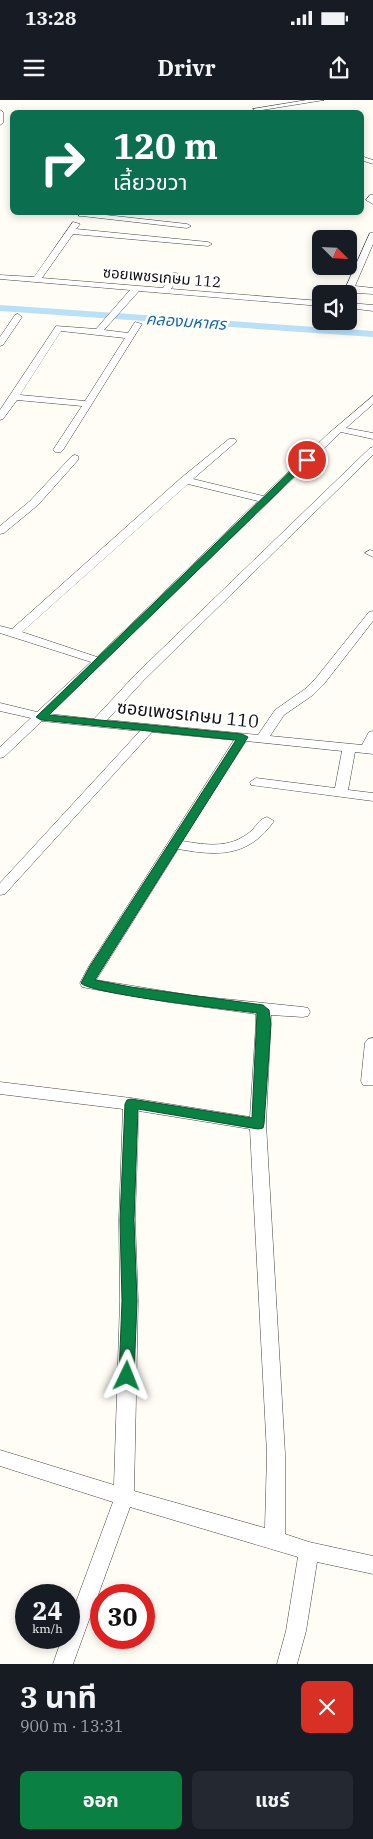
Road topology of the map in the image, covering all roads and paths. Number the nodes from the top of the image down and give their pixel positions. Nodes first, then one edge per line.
1 (321, 100) edge
2 (249, 102) dead end
3 (258, 110) edge
4 (265, 110) edge
5 (0, 114) edge
6 (0, 123) edge
7 (373, 197) edge
8 (373, 202) edge
9 (82, 215) edge
10 (97, 215) edge
11 (161, 224) junction
12 (187, 226) dead end
13 (71, 232) junction
14 (373, 236) edge
15 (143, 238) junction
16 (208, 244) dead end
17 (176, 275) dead end
18 (0, 277) edge
19 (36, 280) junction
20 (136, 289) junction
21 (165, 291) junction
22 (373, 291) edge
23 (312, 303) edge
24 (357, 307) edge
25 (373, 308) edge
26 (18, 317) dead end
27 (66, 320) dead end
28 (138, 324) dead end
29 (59, 328) junction
30 (98, 332) junction
31 (130, 336) junction
32 (0, 343) edge
33 (14, 397) junction
34 (373, 399) edge
35 (88, 404) junction
36 (0, 417) edge
37 (339, 429) junction
38 (373, 436) edge
39 (232, 441) dead end
40 (58, 450) dead end
41 (373, 450) edge
42 (74, 458) dead end
43 (185, 480) junction
44 (266, 500) junction
45 (0, 531) edge
46 (373, 614) edge
47 (0, 629) edge
48 (15, 633) junction
49 (99, 661) junction
50 (0, 707) edge
51 (41, 717) junction
52 (97, 723) junction
53 (149, 728) junction
54 (373, 735) edge
55 (242, 737) junction
56 (262, 739) junction
57 (349, 748) junction
58 (370, 750) edge
59 (0, 754) edge
60 (256, 782) dead end
61 (341, 793) junction
62 (373, 797) edge
63 (267, 821) dead end
64 (176, 844) junction
65 (0, 891) edge
66 (263, 1010) junction
67 (304, 1012) dead end
68 (373, 1043) edge
69 (369, 1081) dead end
70 (0, 1088) edge
71 (131, 1104) junction
72 (258, 1124) junction
73 (0, 1458) edge
74 (125, 1496) junction
75 (276, 1540) junction
76 (309, 1551) junction
77 (373, 1565) edge
78 (63, 1664) edge
79 (287, 1664) edge

1 - 4 street
2 - 3 street
5 - 6 street
7 - 8 street
9 - 13 street
10 - 11 street
11 - 12 street
11 - 15 street
13 - 15 street
13 - 19 street
14 - 22 street
15 - 16 street
17 - 21 street
18 - 19 street, ซอยเพชรเกษม 112
19 - 20 street, ซอยเพชรเกษม 112
20 - 21 street, ซอยเพชรเกษม 112
20 - 30 street
21 - 23 street, ซอยเพชรเกษม 112
24 - 25 street
26 - 32 street
27 - 29 street
28 - 31 street
29 - 30 street
29 - 33 street
30 - 31 street
31 - 35 street
33 - 35 street
33 - 36 street
34 - 37 street
35 - 40 street
37 - 38 street
37 - 44 street
39 - 43 street
41 - 52 street
42 - 45 street
43 - 44 street
43 - 48 street
44 - 49 street
46 - 56 street
47 - 48 street
48 - 49 street
49 - 51 street
50 - 51 street, ซอยเพชรเกษม 110
51 - 52 street, ซอยเพชรเกษม 110
51 - 59 street
52 - 53 street, ซอยเพชรเกษม 110
53 - 55 street, ซอยเพชรเกษม 110
53 - 65 street
54 - 58 street
55 - 56 street, ซอยเพชรเกษม 110
55 - 64 street
56 - 57 street, ซอยเพชรเกษม 110
57 - 58 street, ซอยเพชรเกษม 110
57 - 61 street
60 - 61 street
61 - 62 street
63 - 64 street
64 - 66 street
66 - 67 street
66 - 72 street
68 - 69 street
70 - 71 street
71 - 72 street
71 - 74 street
72 - 75 street
73 - 74 street
74 - 75 street
74 - 78 street
75 - 76 street
76 - 77 street
76 - 79 street

